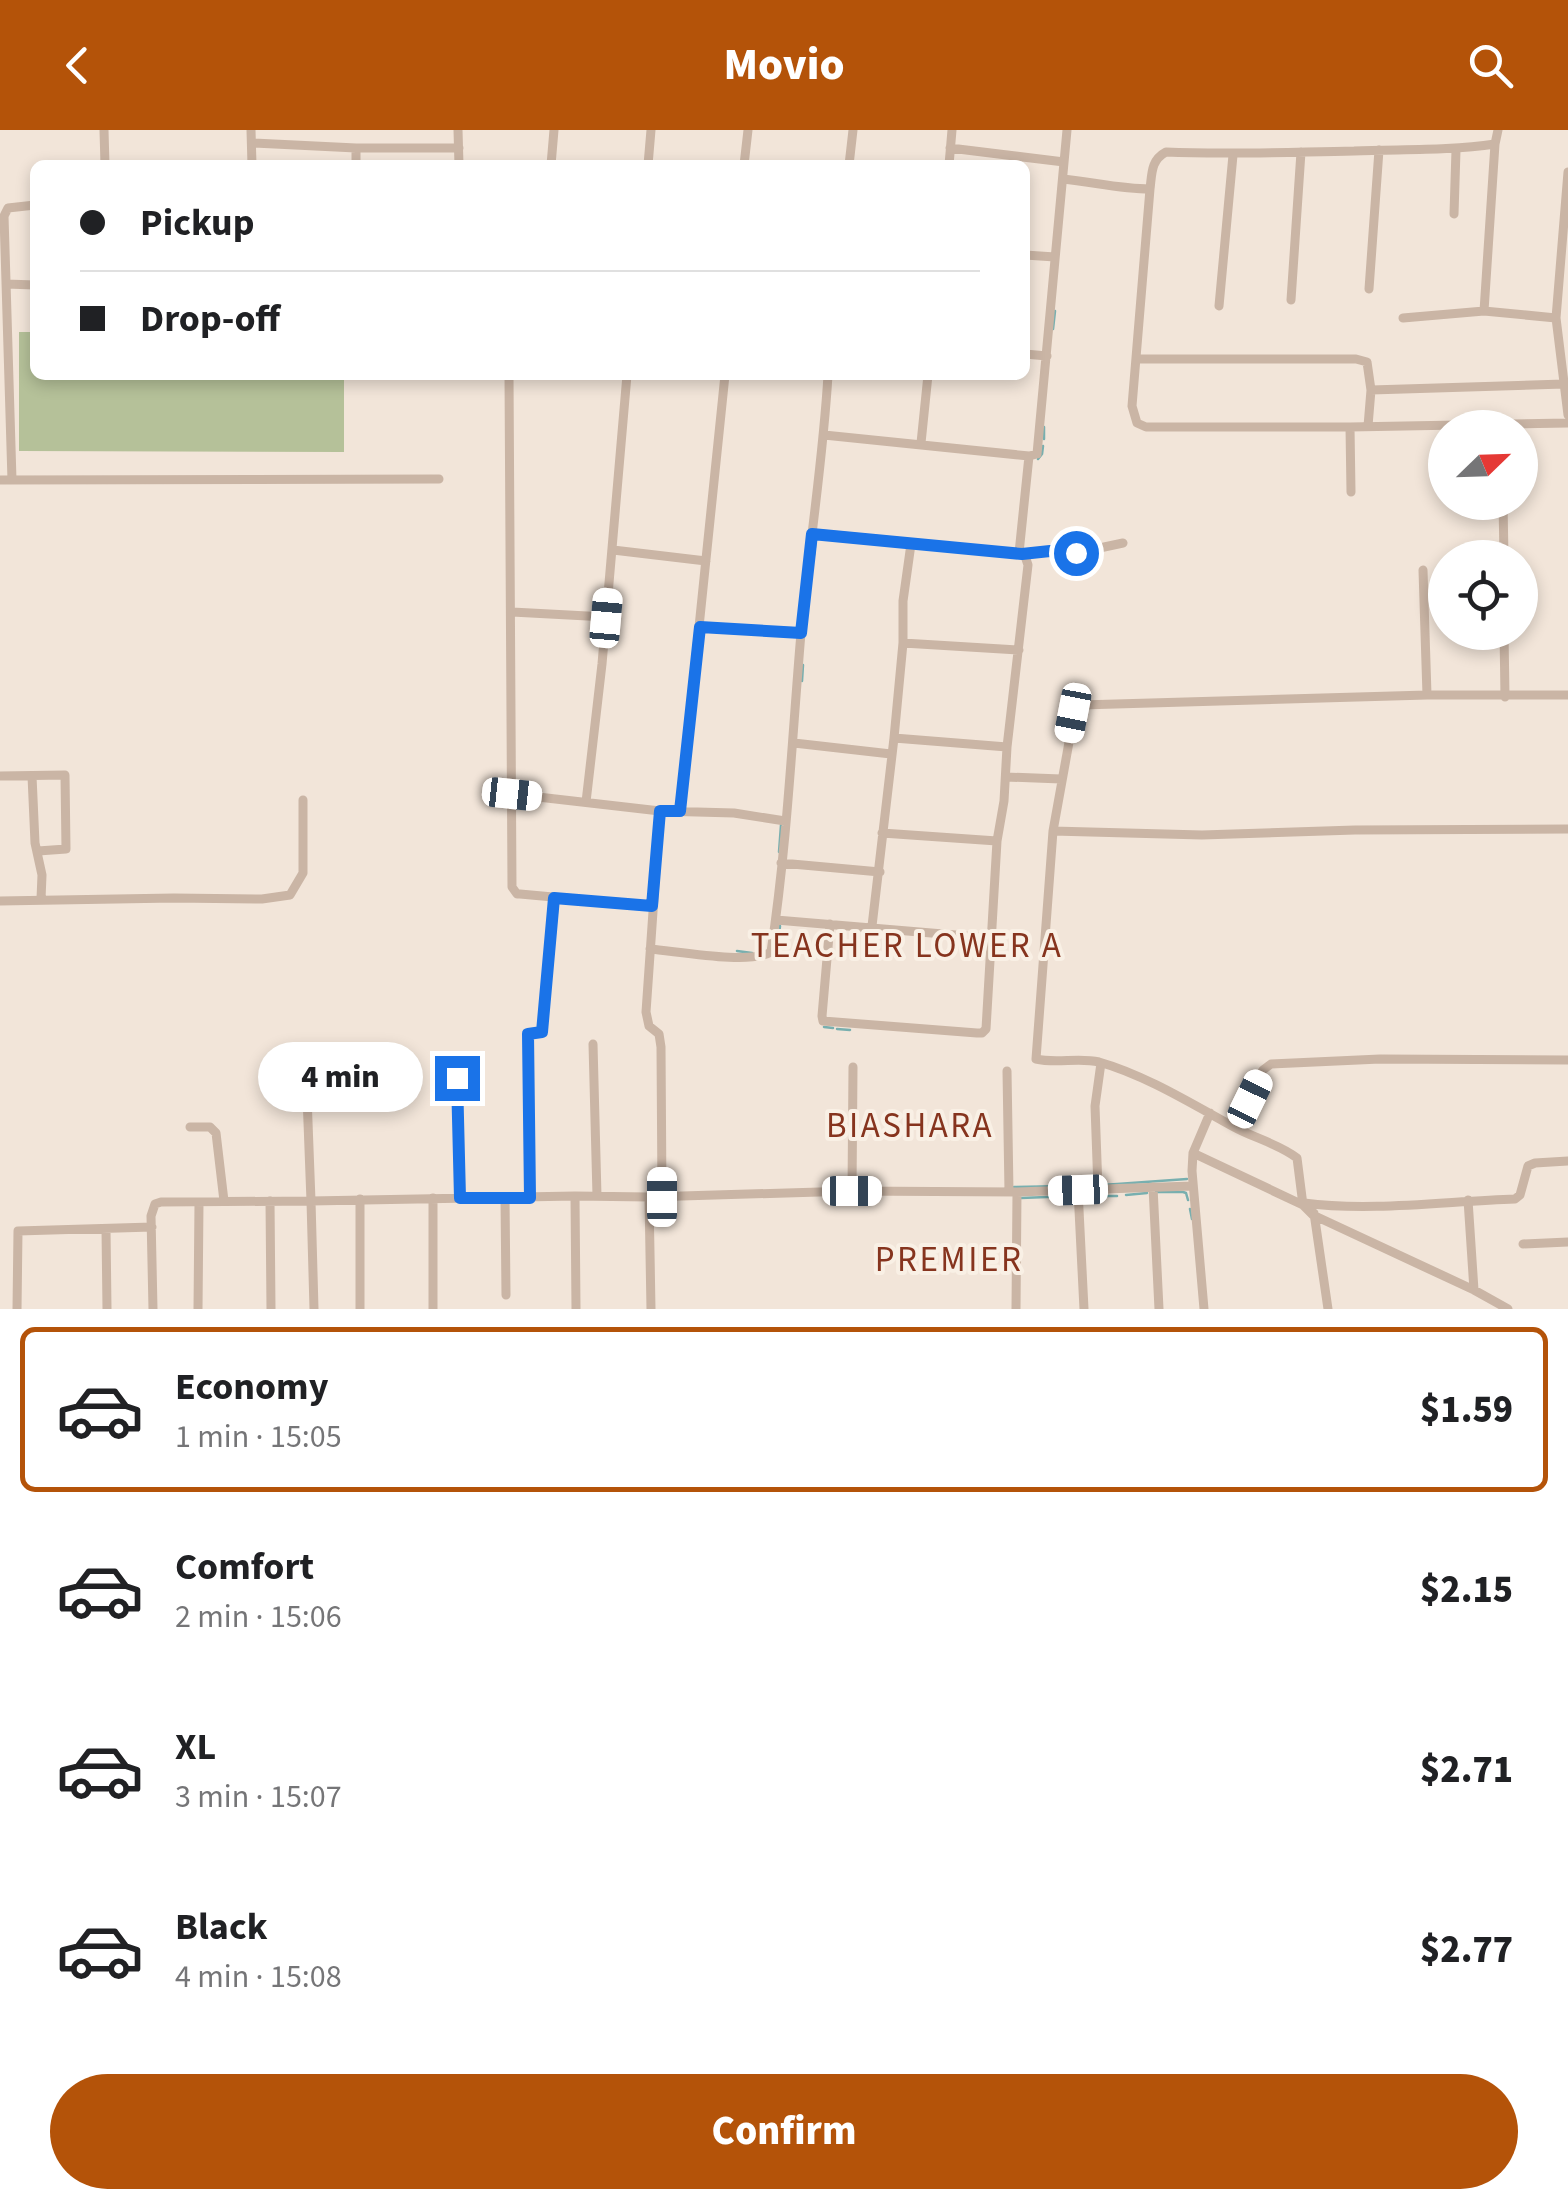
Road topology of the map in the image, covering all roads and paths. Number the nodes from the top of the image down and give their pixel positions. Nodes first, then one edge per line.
1 (104, 130) edge
2 (251, 130) edge
3 (458, 130) edge
4 (554, 130) edge
5 (651, 130) edge
6 (748, 130) edge
7 (853, 130) edge
8 (952, 130) edge
9 (1067, 130) edge
10 (1498, 130) edge
11 (252, 143) junction
12 (1495, 144) junction
13 (356, 148) junction
14 (459, 148) junction
15 (950, 148) junction
16 (1380, 150) junction
17 (1456, 150) junction
18 (1301, 152) junction
19 (1232, 155) junction
20 (105, 160) edge
21 (252, 160) edge
22 (356, 160) edge
23 (459, 160) edge
24 (551, 160) edge
25 (648, 160) edge
26 (745, 160) edge
27 (850, 160) edge
28 (949, 160) edge
29 (1064, 162) junction
30 (1568, 172) edge
31 (1064, 178) junction
32 (1150, 189) junction
33 (30, 206) edge
34 (1454, 214) dead end
35 (1030, 255) edge
36 (1055, 257) junction
37 (6, 284) junction
38 (30, 284) edge
39 (1368, 289) dead end
40 (1291, 300) dead end
41 (1219, 306) dead end
42 (1484, 310) junction
43 (1403, 318) dead end
44 (1556, 318) junction
45 (3, 322) edge
46 (1030, 354) edge
47 (1047, 356) junction
48 (1137, 360) junction
49 (509, 380) edge
50 (628, 380) edge
51 (724, 380) edge
52 (828, 380) edge
53 (927, 380) edge
54 (1564, 384) junction
55 (1371, 390) junction
56 (1568, 419) edge
57 (1538, 422) edge
58 (1368, 426) junction
59 (1428, 426) edge
60 (1350, 427) junction
61 (824, 435) junction
62 (921, 443) junction
63 (1029, 456) junction
64 (439, 479) dead end
65 (0, 480) edge
66 (12, 480) junction
67 (1352, 492) dead end
68 (812, 534) junction
69 (1123, 543) dead end
70 (911, 544) junction
71 (612, 550) junction
72 (1021, 554) junction
73 (706, 561) junction
74 (1424, 570) dead end
75 (512, 612) junction
76 (606, 618) junction
77 (700, 627) junction
78 (801, 633) junction
79 (903, 643) junction
80 (1020, 650) junction
81 (1504, 650) edge
82 (1428, 695) junction
83 (1568, 695) edge
84 (1505, 696) junction
85 (894, 738) junction
86 (794, 744) junction
87 (1007, 747) junction
88 (891, 754) junction
89 (0, 776) edge
90 (32, 776) junction
91 (1006, 777) junction
92 (1061, 779) junction
93 (512, 794) junction
94 (303, 800) dead end
95 (586, 802) junction
96 (660, 811) junction
97 (680, 811) junction
98 (786, 821) junction
99 (1568, 829) edge
100 (1054, 831) junction
101 (882, 833) junction
102 (997, 841) junction
103 (38, 851) junction
104 (781, 863) junction
105 (880, 872) junction
106 (554, 898) junction
107 (42, 899) junction
108 (0, 901) edge
109 (652, 906) junction
110 (776, 920) junction
111 (830, 924) junction
112 (872, 926) junction
113 (991, 938) junction
114 (650, 949) junction
115 (593, 1044) dead end
116 (1568, 1060) edge
117 (1100, 1063) junction
118 (853, 1067) dead end
119 (1006, 1072) dead end
120 (457, 1078) dead end
121 (307, 1096) dead end
122 (1210, 1112) junction
123 (190, 1127) dead end
124 (1236, 1128) junction
125 (1194, 1153) junction
126 (1568, 1162) edge
127 (1192, 1186) junction
128 (1153, 1187) junction
129 (1098, 1189) junction
130 (1078, 1190) junction
131 (852, 1191) junction
132 (1013, 1192) junction
133 (575, 1196) junction
134 (598, 1196) junction
135 (649, 1197) junction
136 (662, 1197) junction
137 (433, 1198) junction
138 (460, 1198) junction
139 (506, 1198) junction
140 (530, 1198) junction
141 (360, 1199) junction
142 (311, 1200) junction
143 (1468, 1200) junction
144 (224, 1201) junction
145 (270, 1201) junction
146 (199, 1203) junction
147 (1304, 1204) junction
148 (1320, 1205) junction
149 (1313, 1215) junction
150 (152, 1227) junction
151 (106, 1229) junction
152 (1568, 1242) edge
153 (1523, 1244) dead end
154 (1474, 1290) junction
155 (506, 1295) dead end
156 (17, 1309) edge
157 (107, 1309) edge
158 (153, 1309) edge
159 (198, 1309) edge
160 (271, 1309) edge
161 (314, 1309) edge
162 (360, 1309) edge
163 (434, 1309) edge
164 (576, 1309) edge
165 (652, 1309) edge
166 (1016, 1309) edge
167 (1084, 1309) edge
168 (1160, 1309) edge
169 (1204, 1309) edge
170 (1328, 1309) edge
171 (1508, 1309) edge

1 - 20 street
2 - 11 street
3 - 14 street
4 - 24 street
5 - 25 street
6 - 26 street
7 - 27 street
8 - 15 street
9 - 29 street
10 - 12 street
11 - 13 street
11 - 21 street
12 - 17 street
12 - 42 street
13 - 14 street
13 - 22 street
14 - 23 street
15 - 28 street
15 - 29 street
16 - 17 street
16 - 18 street
16 - 39 street
17 - 34 street
18 - 19 street
18 - 40 street
19 - 32 street
19 - 41 street
29 - 31 street
30 - 44 street
31 - 32 street
31 - 36 street
32 - 48 street
33 - 37 street
35 - 36 street
36 - 47 street
37 - 38 street
37 - 45 street
42 - 43 street
42 - 44 street
44 - 54 street
45 - 66 street
46 - 47 street
47 - 63 street
48 - 55 street
48 - 60 street
49 - 75 street
50 - 71 street
51 - 73 street
52 - 61 street
53 - 62 street
54 - 55 street
54 - 56 street
55 - 58 street
56 - 57 street
58 - 59 street
58 - 60 street
60 - 67 street
61 - 62 street
61 - 68 street
62 - 63 street
63 - 72 street
64 - 66 street
65 - 66 street
68 - 70 street
68 - 78 street
69 - 72 street
70 - 72 street
70 - 79 street
71 - 73 street
71 - 76 street
72 - 80 street
73 - 77 street
74 - 82 street
75 - 76 street
75 - 93 street
76 - 95 street
77 - 78 street
77 - 97 street
78 - 86 street
79 - 80 street
79 - 85 street
80 - 87 street
81 - 84 street
82 - 84 street
82 - 92 street
83 - 84 street
85 - 87 street
85 - 88 street
86 - 88 street
86 - 98 street
87 - 91 street
88 - 101 street
89 - 90 street
90 - 103 street
90 - 103 street
91 - 92 street
91 - 102 street
92 - 100 street
93 - 95 street
93 - 106 street
94 - 107 street
95 - 96 street
96 - 97 street
96 - 109 street
97 - 98 street
98 - 104 street
99 - 100 street
100 - 117 street
101 - 102 street
101 - 105 street
102 - 113 street
103 - 107 street
104 - 105 street
104 - 110 street
105 - 112 street
106 - 109 street
106 - 140 street
107 - 108 street
109 - 114 street
110 - 111 street
110 - 114 street
111 - 112 street
111 - 113 street
112 - 113 street
114 - 136 street
115 - 134 street
116 - 124 street
117 - 122 street
117 - 129 street
118 - 131 street
119 - 132 street
120 - 138 street
121 - 142 street
122 - 124 street
122 - 125 street
123 - 144 street
124 - 147 street
125 - 127 street
125 - 147 street
126 - 143 street
127 - 128 street
127 - 169 street
128 - 129 street
128 - 168 street
129 - 130 street
130 - 132 street
130 - 167 street
131 - 132 street
131 - 136 street
132 - 166 street
133 - 134 street
133 - 140 street
133 - 164 street
134 - 135 street
135 - 136 street
135 - 165 street
137 - 138 street
137 - 141 street
137 - 163 street
138 - 139 street
139 - 140 street
139 - 155 street
141 - 142 street
141 - 162 street
142 - 145 street
142 - 161 street
143 - 148 street
143 - 154 street
144 - 145 street
144 - 146 street
145 - 160 street
146 - 150 street
146 - 159 street
147 - 148 street
147 - 149 street
148 - 149 street
149 - 154 street
149 - 170 street
150 - 151 street
150 - 158 street
151 - 156 street
151 - 157 street
152 - 153 street
154 - 171 street

